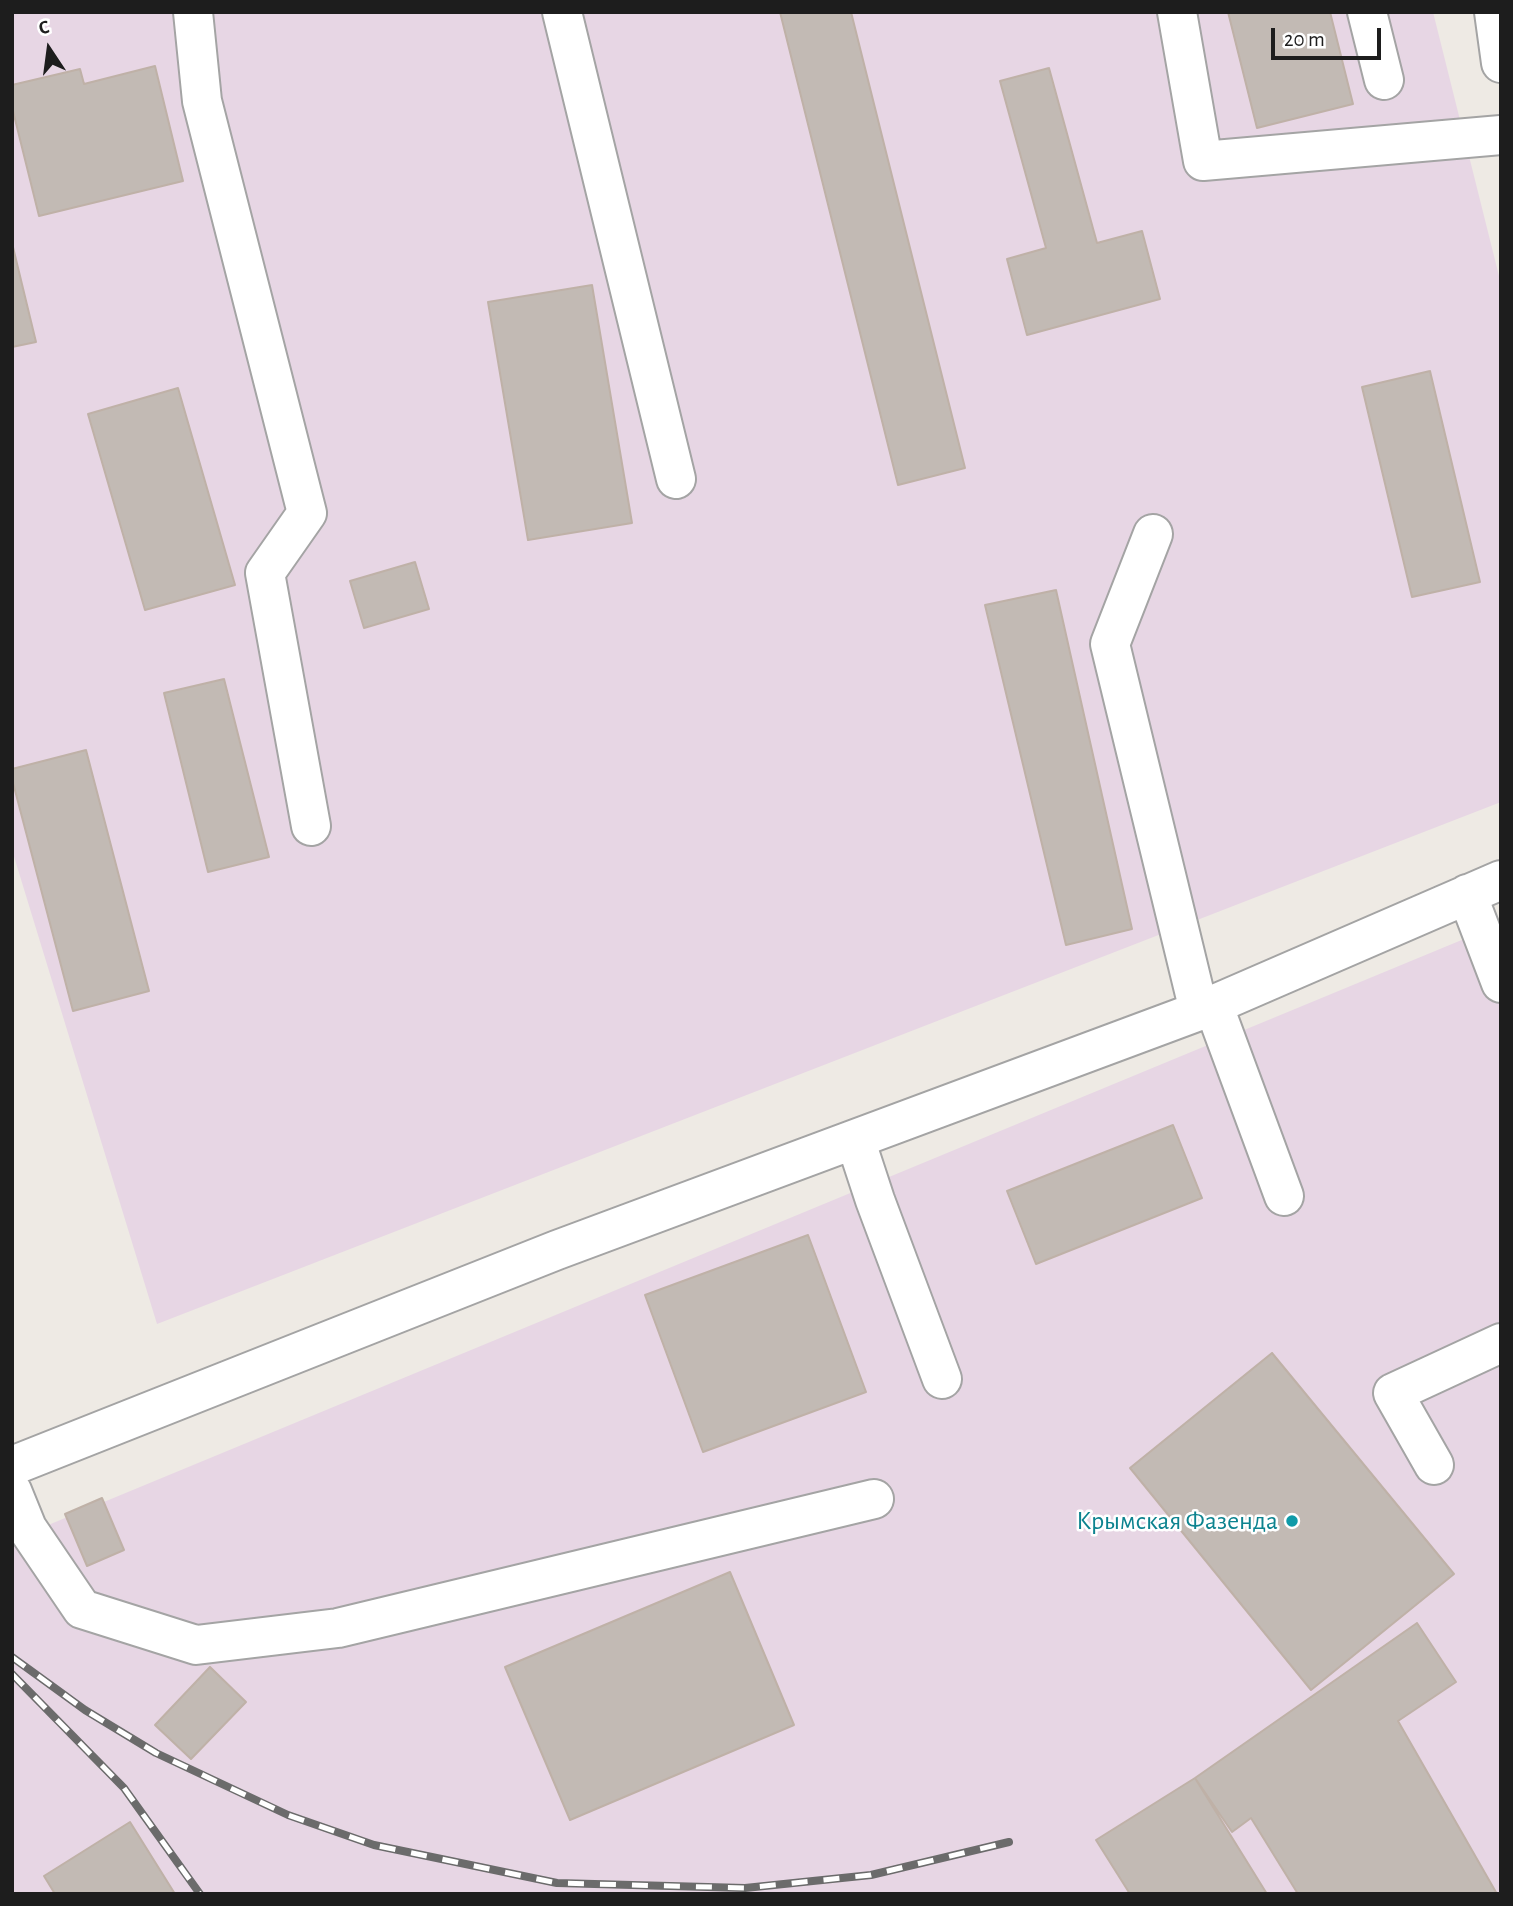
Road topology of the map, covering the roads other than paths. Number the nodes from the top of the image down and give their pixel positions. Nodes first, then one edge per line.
1 (192, 12) edge
2 (562, 12) edge
3 (1177, 12) edge
4 (1367, 12) edge
5 (1494, 12) edge
6 (1501, 62) edge
7 (1384, 80) dead end
8 (1501, 135) edge
9 (676, 480) dead end
10 (1153, 534) dead end
11 (311, 826) dead end
12 (1484, 887) edge
13 (1501, 983) edge
14 (1206, 1007) junction
15 (855, 1139) junction
16 (1284, 1196) dead end
17 (1501, 1343) edge
18 (942, 1379) dead end
19 (1434, 1465) dead end
20 (12, 1466) edge
21 (12, 1492) edge
22 (874, 1499) dead end

1 - 11 street
2 - 9 street
3 - 8 street
4 - 7 street
5 - 6 street
10 - 14 street
12 - 13 street
12 - 14 street
14 - 15 street
14 - 16 street
15 - 18 street
15 - 20 street
17 - 19 street
21 - 22 street

